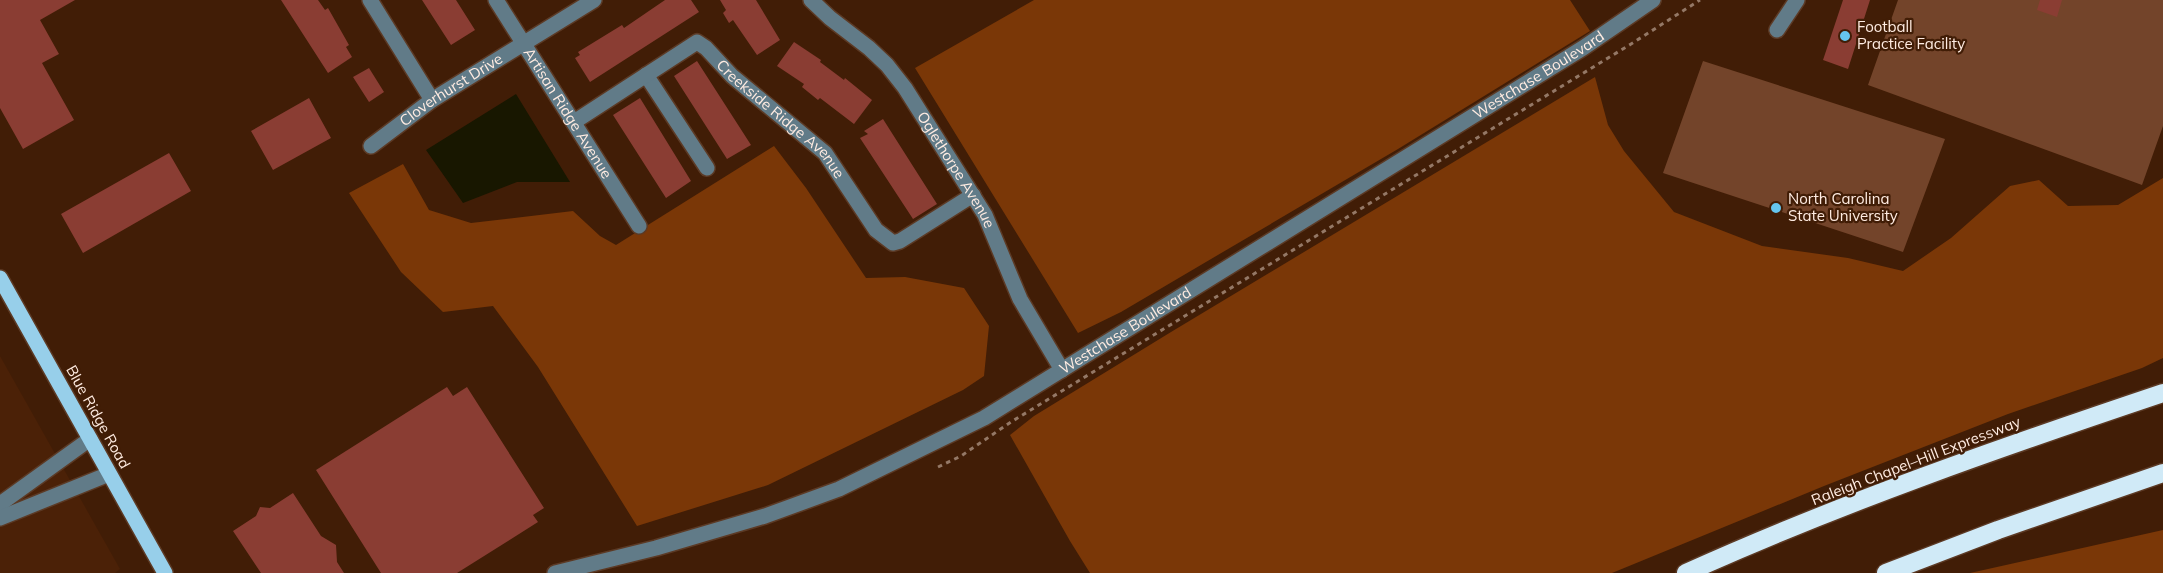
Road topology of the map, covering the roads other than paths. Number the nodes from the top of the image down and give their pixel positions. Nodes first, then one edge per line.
1 (370, 0) edge
2 (496, 0) edge
3 (594, 0) edge
4 (811, 0) edge
5 (1653, 0) edge
6 (1797, 0) edge
7 (1777, 30) dead end
8 (524, 45) junction
9 (646, 75) junction
10 (432, 100) junction
11 (574, 122) junction
12 (371, 146) dead end
13 (707, 168) dead end
14 (973, 195) junction
15 (639, 226) dead end
16 (0, 278) edge
17 (1062, 370) junction
18 (2163, 393) edge
19 (90, 439) junction
20 (2163, 473) edge
21 (110, 474) junction
22 (0, 504) edge
23 (0, 518) edge
24 (165, 573) edge
25 (555, 573) edge
26 (1686, 573) edge
27 (1886, 573) edge

1 - 10 street
2 - 8 street, Artisan Ridge Avenue
3 - 8 street, Cloverhurst Drive
4 - 14 street, Oglethorpe Avenue
5 - 17 street, Westchase Boulevard
6 - 7 street
8 - 10 street, Cloverhurst Drive
8 - 11 street, Artisan Ridge Avenue
9 - 11 street, Creekside Ridge Avenue
9 - 13 street
9 - 14 street, Creekside Ridge Avenue
10 - 12 street, Cloverhurst Drive
11 - 15 street, Artisan Ridge Avenue
14 - 17 street, Oglethorpe Avenue
16 - 19 main road, Blue Ridge Road
17 - 25 street, Westchase Boulevard
18 - 26 highway, Raleigh Chapel–Hill Expressway
19 - 21 main road, Blue Ridge Road
19 - 22 street
20 - 27 highway
21 - 23 street
21 - 24 main road, Blue Ridge Road

